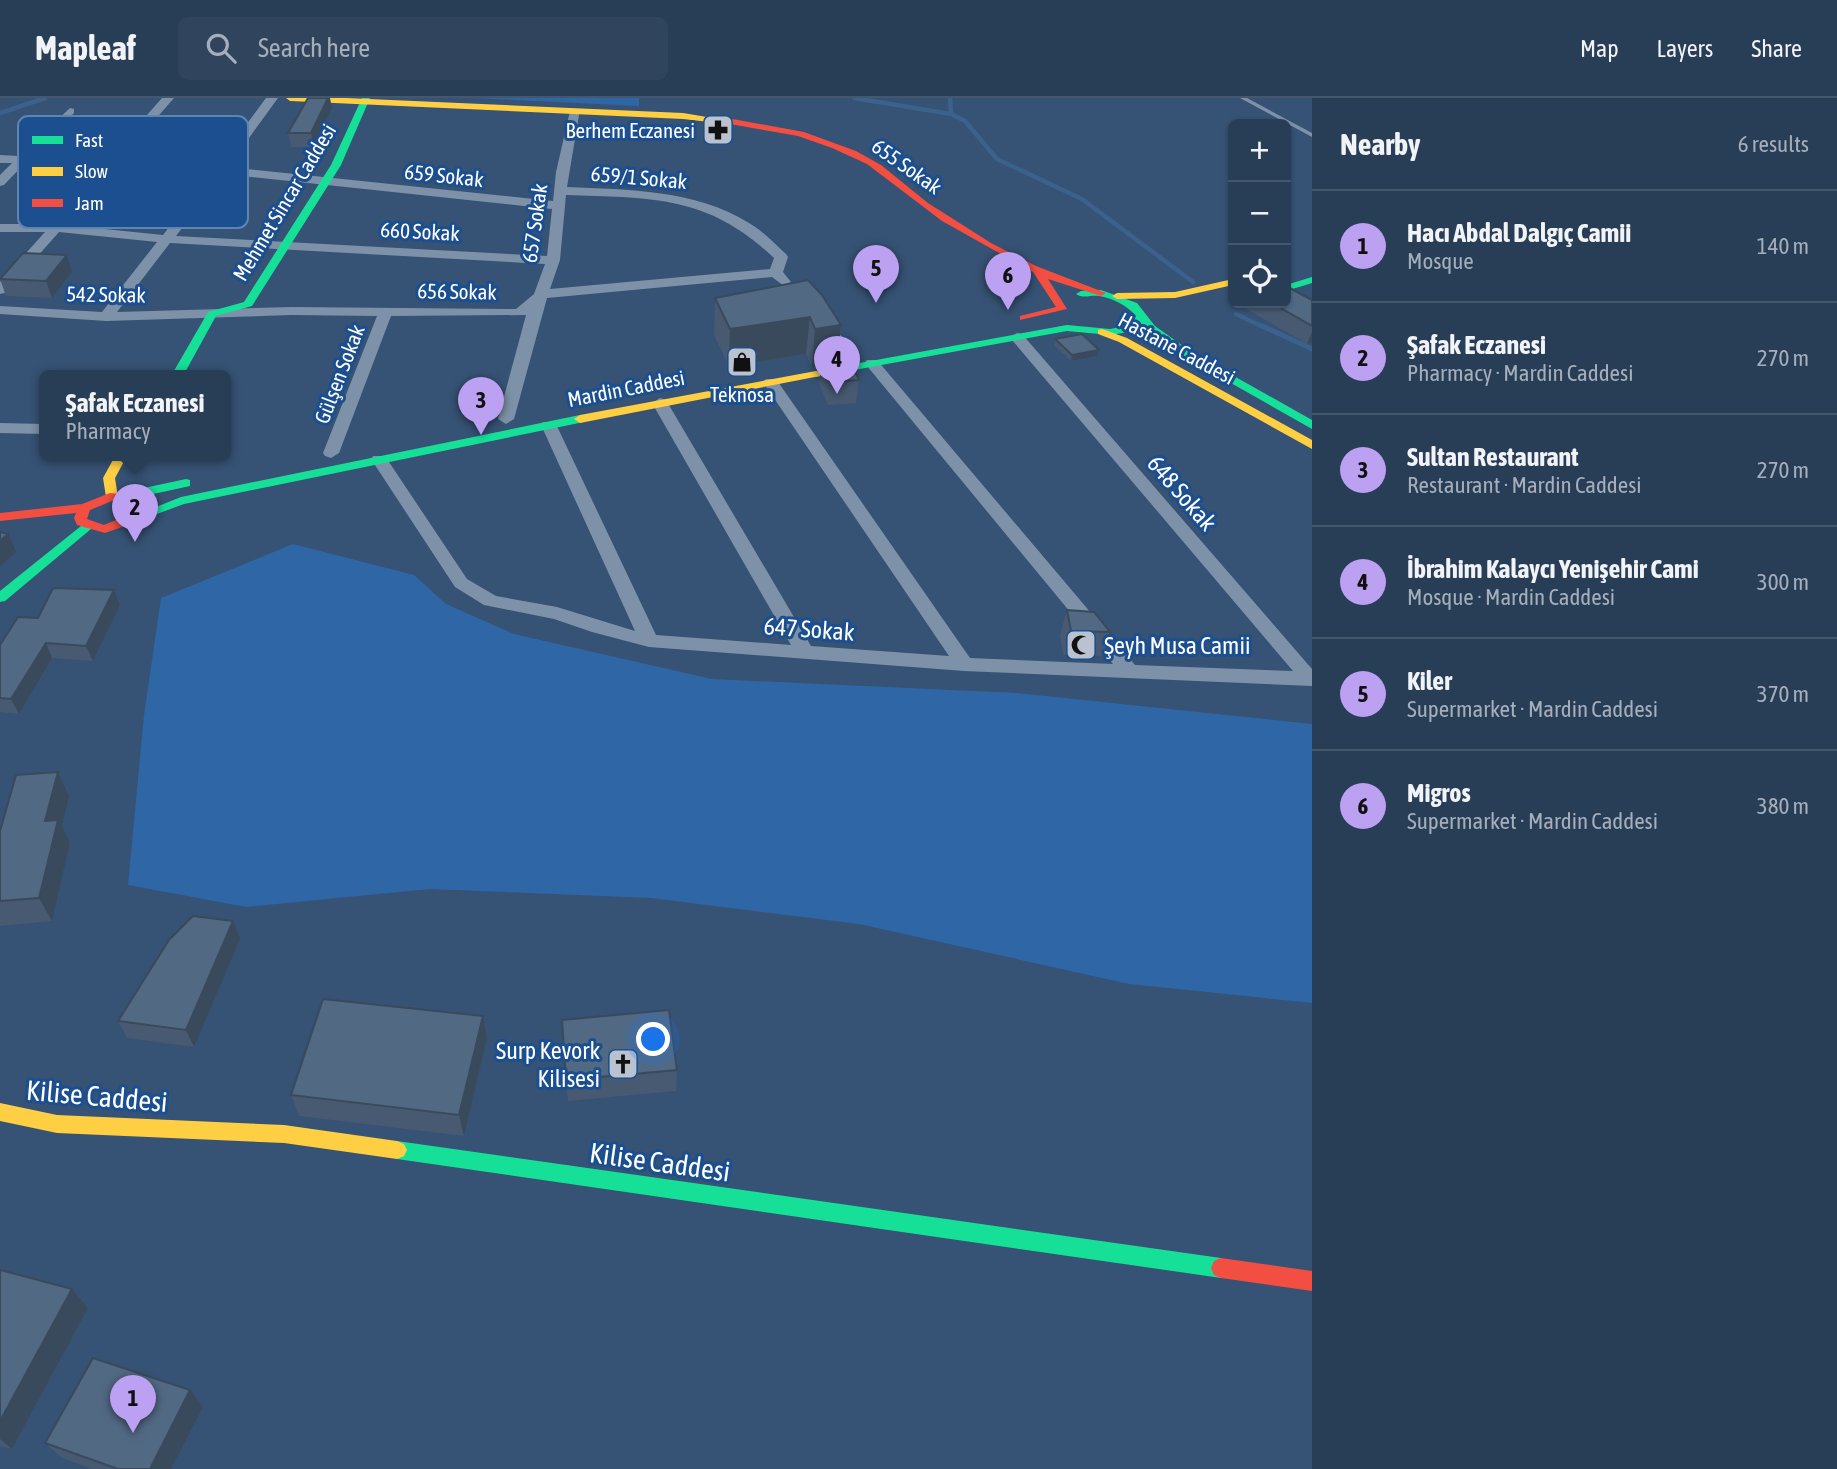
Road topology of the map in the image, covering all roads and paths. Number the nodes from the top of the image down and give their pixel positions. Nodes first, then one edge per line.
1 (168, 98) edge
2 (272, 98) edge
3 (290, 98) edge
4 (1243, 98) edge
5 (365, 100) edge
6 (70, 111) dead end
7 (576, 111) junction
8 (65, 116) edge
9 (152, 116) edge
10 (248, 131) edge
11 (1312, 135) edge
12 (0, 159) edge
13 (18, 160) edge
14 (18, 162) edge
15 (248, 173) edge
16 (0, 182) edge
17 (325, 182) junction
18 (560, 191) junction
19 (558, 206) junction
20 (0, 228) edge
21 (58, 228) junction
22 (174, 228) edge
23 (165, 239) junction
24 (285, 245) junction
25 (553, 260) junction
26 (1038, 272) junction
27 (776, 273) junction
28 (1312, 280) edge
29 (1228, 283) edge
30 (1291, 286) edge
31 (0, 290) edge
32 (795, 293) edge
33 (542, 294) junction
34 (1107, 295) junction
35 (1062, 309) junction
36 (0, 310) edge
37 (386, 311) junction
38 (212, 314) junction
39 (813, 314) edge
40 (1163, 315) dead end
41 (106, 317) junction
42 (1140, 317) junction
43 (1097, 331) junction
44 (1017, 337) junction
45 (850, 354) junction
46 (872, 363) junction
47 (180, 370) edge
48 (771, 382) junction
49 (660, 403) junction
50 (506, 419) junction
51 (549, 425) junction
52 (1312, 425) edge
53 (0, 428) edge
54 (39, 429) edge
55 (1312, 445) edge
56 (331, 453) junction
57 (379, 459) junction
58 (118, 461) edge
59 (117, 497) junction
60 (85, 508) junction
61 (0, 517) edge
62 (127, 521) junction
63 (86, 526) junction
64 (0, 598) edge
65 (649, 641) junction
66 (805, 653) junction
67 (964, 664) junction
68 (1131, 673) junction
69 (1311, 679) edge
70 (0, 1112) edge
71 (1312, 1282) edge

1 - 9 street
2 - 10 street
3 - 5 street, 655 Sokak
4 - 11 lane
5 - 7 street, 655 Sokak
5 - 17 street, Mehmet Sincar Caddesi
6 - 8 street
7 - 18 street, 657 Sokak
7 - 26 street, 655 Sokak
12 - 13 street, 659 Sokak
14 - 16 street
15 - 17 street, 659 Sokak
17 - 19 street, 659 Sokak
17 - 24 street, Mehmet Sincar Caddesi
18 - 19 street, 657 Sokak
18 - 27 street, 659/1 Sokak
19 - 25 street, 657 Sokak
20 - 21 street, 660 Sokak
21 - 23 street, 660 Sokak
21 - 31 street
22 - 23 street
23 - 24 street, 660 Sokak
23 - 41 street
24 - 25 street, 660 Sokak
24 - 38 street, Mehmet Sincar Caddesi
25 - 33 street, 657 Sokak
26 - 34 street, 655 Sokak
26 - 35 street, 655 Sokak
27 - 32 street, 659/1 Sokak
27 - 33 street, 656 Sokak
28 - 30 street
29 - 34 street, Mardin Caddesi
33 - 37 street, 656 Sokak
33 - 50 street, 657 Sokak
34 - 35 street, Mardin Caddesi
34 - 42 street
35 - 43 street
35 - 45 street, Mardin Caddesi
36 - 41 street, 542 Sokak
37 - 38 street, 656 Sokak
37 - 56 street, Gülşen Sokak
38 - 41 street, 542 Sokak
38 - 47 street
39 - 45 street
40 - 42 street
42 - 43 street, Hastane Caddesi
42 - 52 street, Hastane Caddesi
43 - 44 street, Mardin Caddesi
43 - 55 street, Hastane Caddesi
44 - 46 street, Mardin Caddesi
44 - 69 street, 648 Sokak
45 - 50 street, Mardin Caddesi
46 - 48 street, Mardin Caddesi
46 - 68 street
48 - 49 street, Mardin Caddesi
48 - 67 street
49 - 51 street, Mardin Caddesi
49 - 66 street
50 - 56 street, Mardin Caddesi
51 - 57 street, Mardin Caddesi
51 - 65 street
53 - 54 street
56 - 59 street, Mardin Caddesi
57 - 62 street, Mardin Caddesi
57 - 65 street, 647 Sokak
58 - 59 street
59 - 60 street, Mardin Caddesi
59 - 62 street
60 - 61 street, Mardin Caddesi
60 - 63 street
62 - 63 street, Mardin Caddesi
63 - 64 street
65 - 66 street, 647 Sokak
66 - 67 street, 647 Sokak
67 - 68 street, 647 Sokak
68 - 69 street, 647 Sokak
70 - 71 street, Kilise Caddesi

